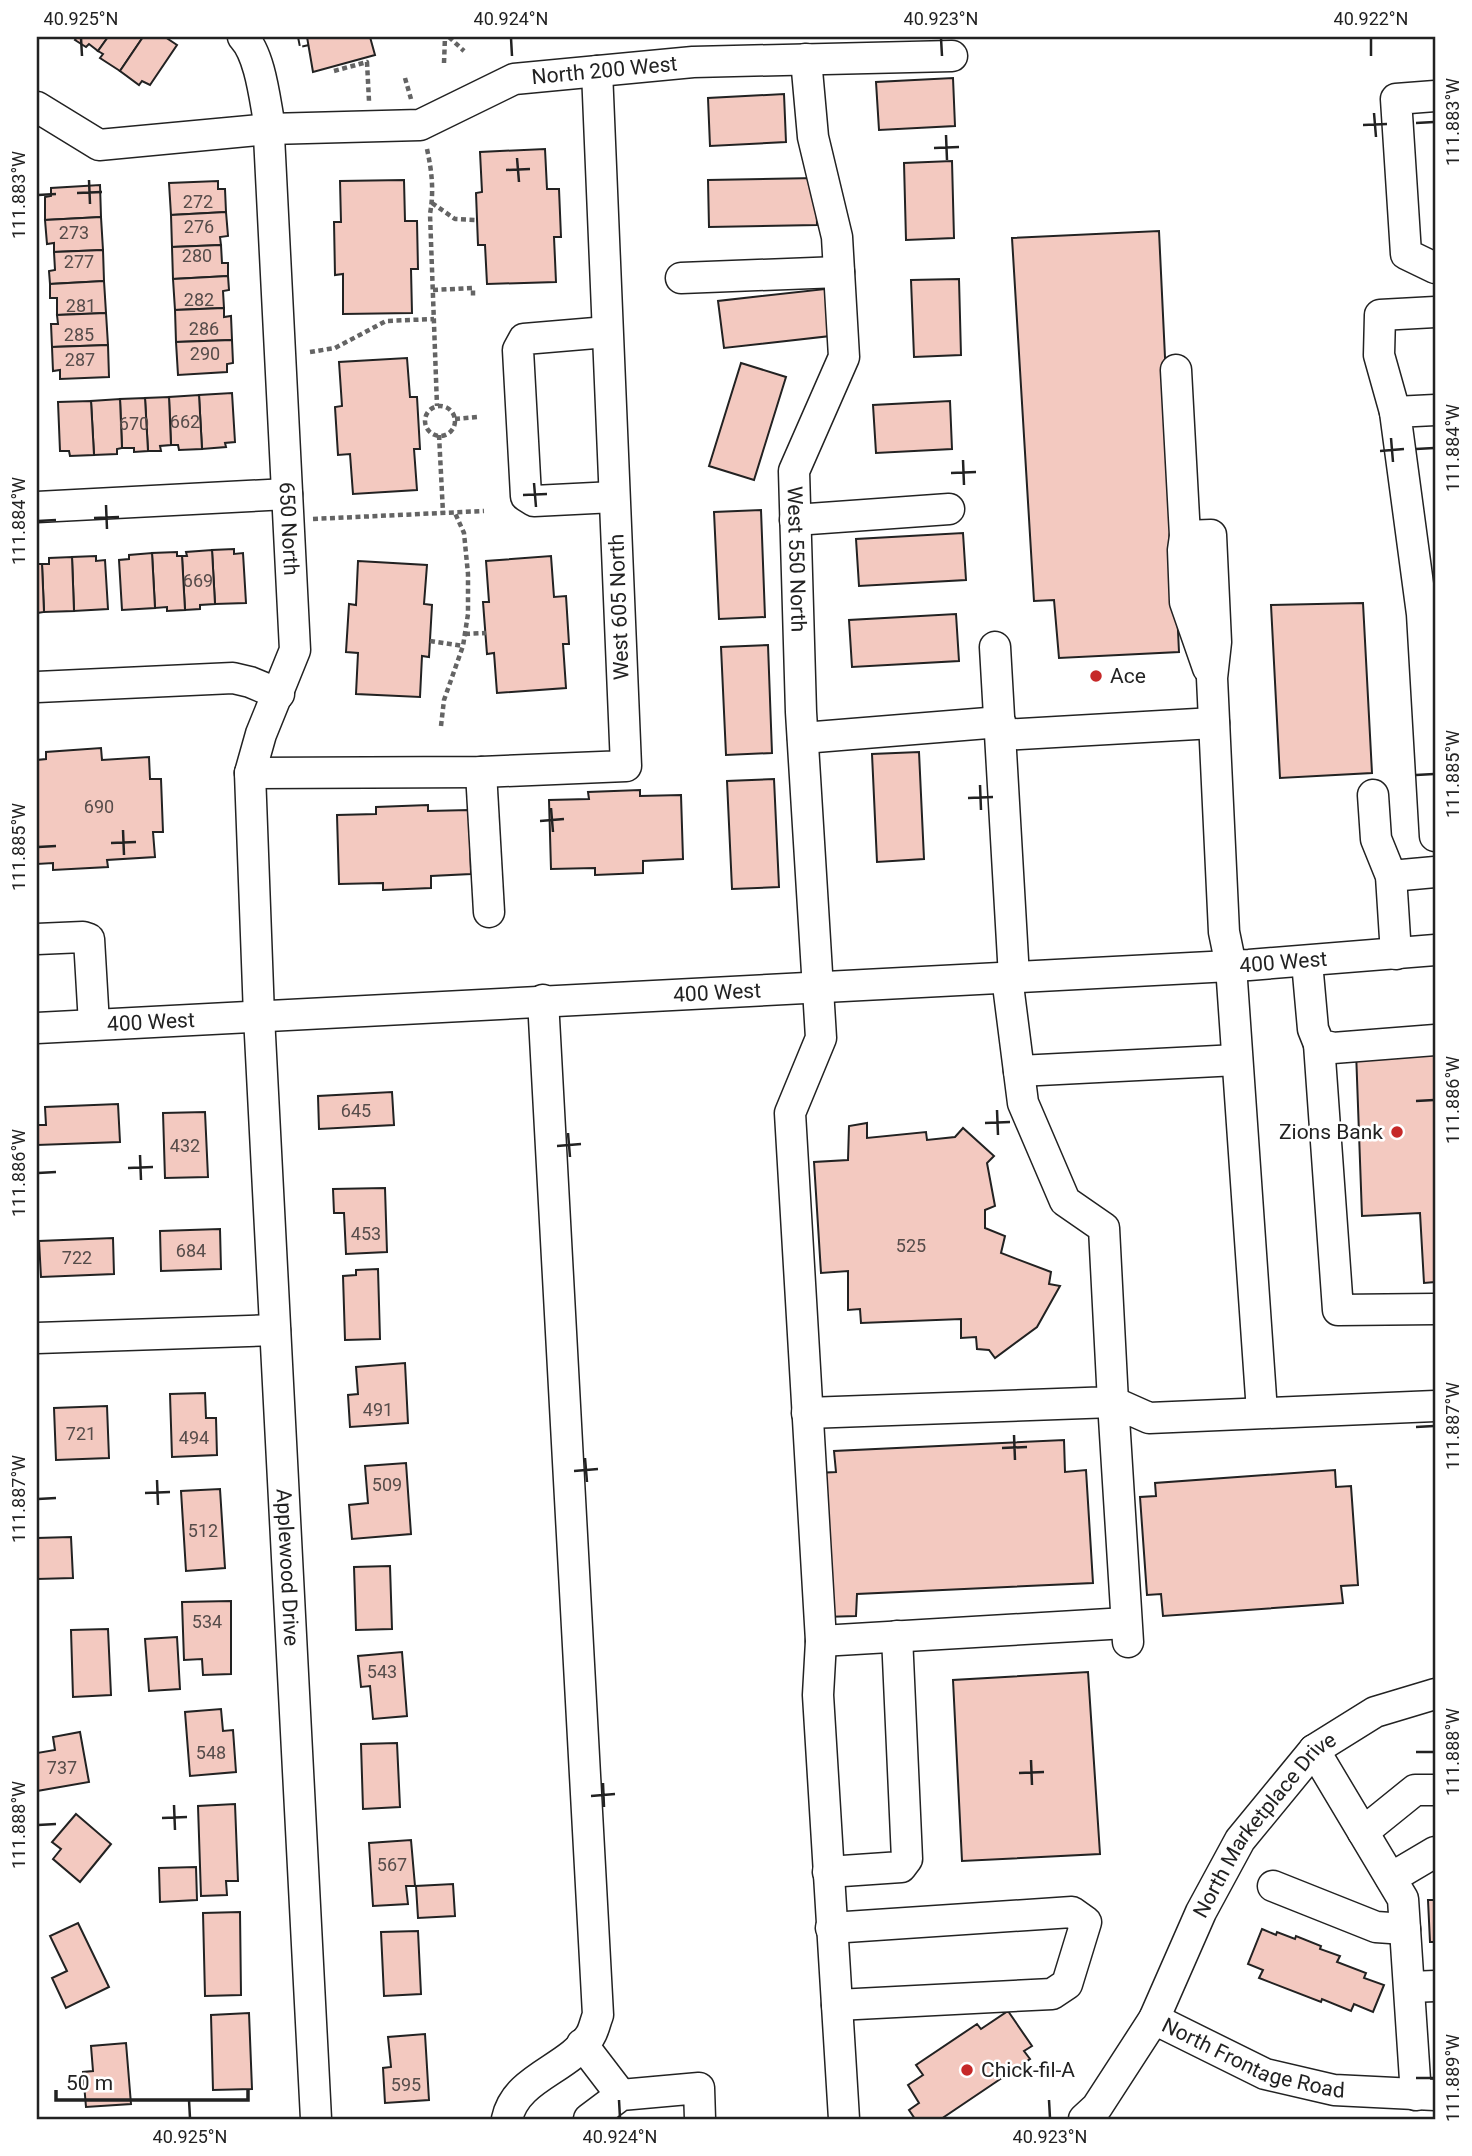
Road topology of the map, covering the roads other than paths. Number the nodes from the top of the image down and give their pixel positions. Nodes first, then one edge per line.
1 (243, 37) edge
2 (952, 56) dead end
3 (806, 60) junction
4 (597, 71) junction
5 (1435, 96) edge
6 (37, 107) edge
7 (269, 129) junction
8 (1435, 268) edge
9 (839, 272) junction
10 (681, 278) dead end
11 (1435, 312) edge
12 (607, 332) junction
13 (1176, 370) dead end
14 (1435, 410) edge
15 (1395, 412) junction
16 (287, 494) junction
17 (614, 497) junction
18 (37, 507) edge
19 (949, 509) dead end
20 (795, 520) junction
21 (995, 647) dead end
22 (1431, 684) edge
23 (37, 687) edge
24 (279, 694) junction
25 (1214, 723) junction
26 (1000, 728) junction
27 (803, 738) junction
28 (481, 772) junction
29 (250, 773) junction
30 (1373, 795) dead end
31 (1435, 836) edge
32 (1435, 872) edge
33 (1391, 876) junction
34 (489, 912) dead end
35 (37, 939) edge
36 (1435, 950) edge
37 (1396, 954) junction
38 (1307, 962) junction
39 (1230, 965) junction
40 (1010, 977) junction
41 (818, 988) junction
42 (543, 1000) junction
43 (259, 1016) junction
44 (94, 1024) junction
45 (37, 1028) edge
46 (1435, 1040) edge
47 (1319, 1044) junction
48 (1237, 1060) junction
49 (1019, 1070) junction
50 (1435, 1309) edge
51 (275, 1330) junction
52 (37, 1338) edge
53 (1113, 1402) junction
54 (1435, 1406) edge
55 (1262, 1412) junction
56 (807, 1413) junction
57 (897, 1636) junction
58 (821, 1641) junction
59 (1435, 1694) edge
60 (1314, 1750) junction
61 (1435, 1790) edge
62 (1363, 1832) junction
63 (1435, 1852) edge
64 (828, 1872) junction
65 (1391, 1878) junction
66 (1273, 1886) dead end
67 (831, 1928) junction
68 (1405, 1929) junction
69 (1423, 1986) edge
70 (837, 2005) junction
71 (1154, 2019) junction
72 (582, 2044) junction
73 (621, 2095) junction
74 (1426, 2095) edge
75 (316, 2119) edge
76 (507, 2119) edge
77 (589, 2119) edge
78 (700, 2119) edge
79 (844, 2119) edge
80 (1084, 2119) edge

1 - 7 street, 650 North
2 - 3 street, North 200 West
3 - 4 street, North 200 West
3 - 9 street, West 550 North
4 - 7 street, North 200 West
4 - 12 street, West 605 North
5 - 8 street
6 - 7 street, North 200 West
7 - 16 street, 650 North
9 - 10 street
9 - 20 street, West 550 North
11 - 15 street
12 - 17 street, West 605 North
12 - 17 street
13 - 25 street
14 - 15 street
15 - 22 street
16 - 18 street
16 - 24 street, 650 North
17 - 28 street, West 605 North
19 - 20 street
20 - 27 street, West 550 North
21 - 26 street
22 - 31 street
23 - 24 street
24 - 29 street, 650 North
25 - 26 street
25 - 39 street
26 - 27 street
26 - 40 street
27 - 41 street, West 550 North
28 - 29 street, West 605 North
28 - 34 street
29 - 43 street, 650 North
30 - 33 street
32 - 33 street
33 - 37 street
35 - 44 street
36 - 37 street, 400 West
37 - 38 street, 400 West
38 - 39 street, 400 West
38 - 47 street
39 - 40 street, 400 West
39 - 48 street
40 - 41 street, 400 West
40 - 49 street
41 - 42 street, 400 West
41 - 56 street, West 550 North
42 - 43 street, 400 West
42 - 72 street
43 - 44 street, 400 West
43 - 51 street, Applewood Drive
44 - 45 street, 400 West
46 - 47 street
47 - 50 street
48 - 49 street
48 - 55 street
49 - 53 street
51 - 52 street
51 - 75 street, Applewood Drive
53 - 55 street
53 - 56 street
53 - 57 street
54 - 55 street
56 - 58 street, West 550 North
57 - 58 street
57 - 64 street
58 - 64 street, West 550 North
59 - 60 street, North Marketplace Drive
60 - 62 street
60 - 71 street, North Marketplace Drive
61 - 62 street
62 - 65 street
63 - 65 street
64 - 67 street, West 550 North
65 - 68 street
66 - 68 street
67 - 70 street, West 550 North
67 - 70 street
68 - 69 street
69 - 74 street
70 - 79 street, West 550 North
71 - 74 street, North Frontage Road
71 - 80 street, North Frontage Road
72 - 73 street
72 - 76 street
73 - 77 street
73 - 78 street

